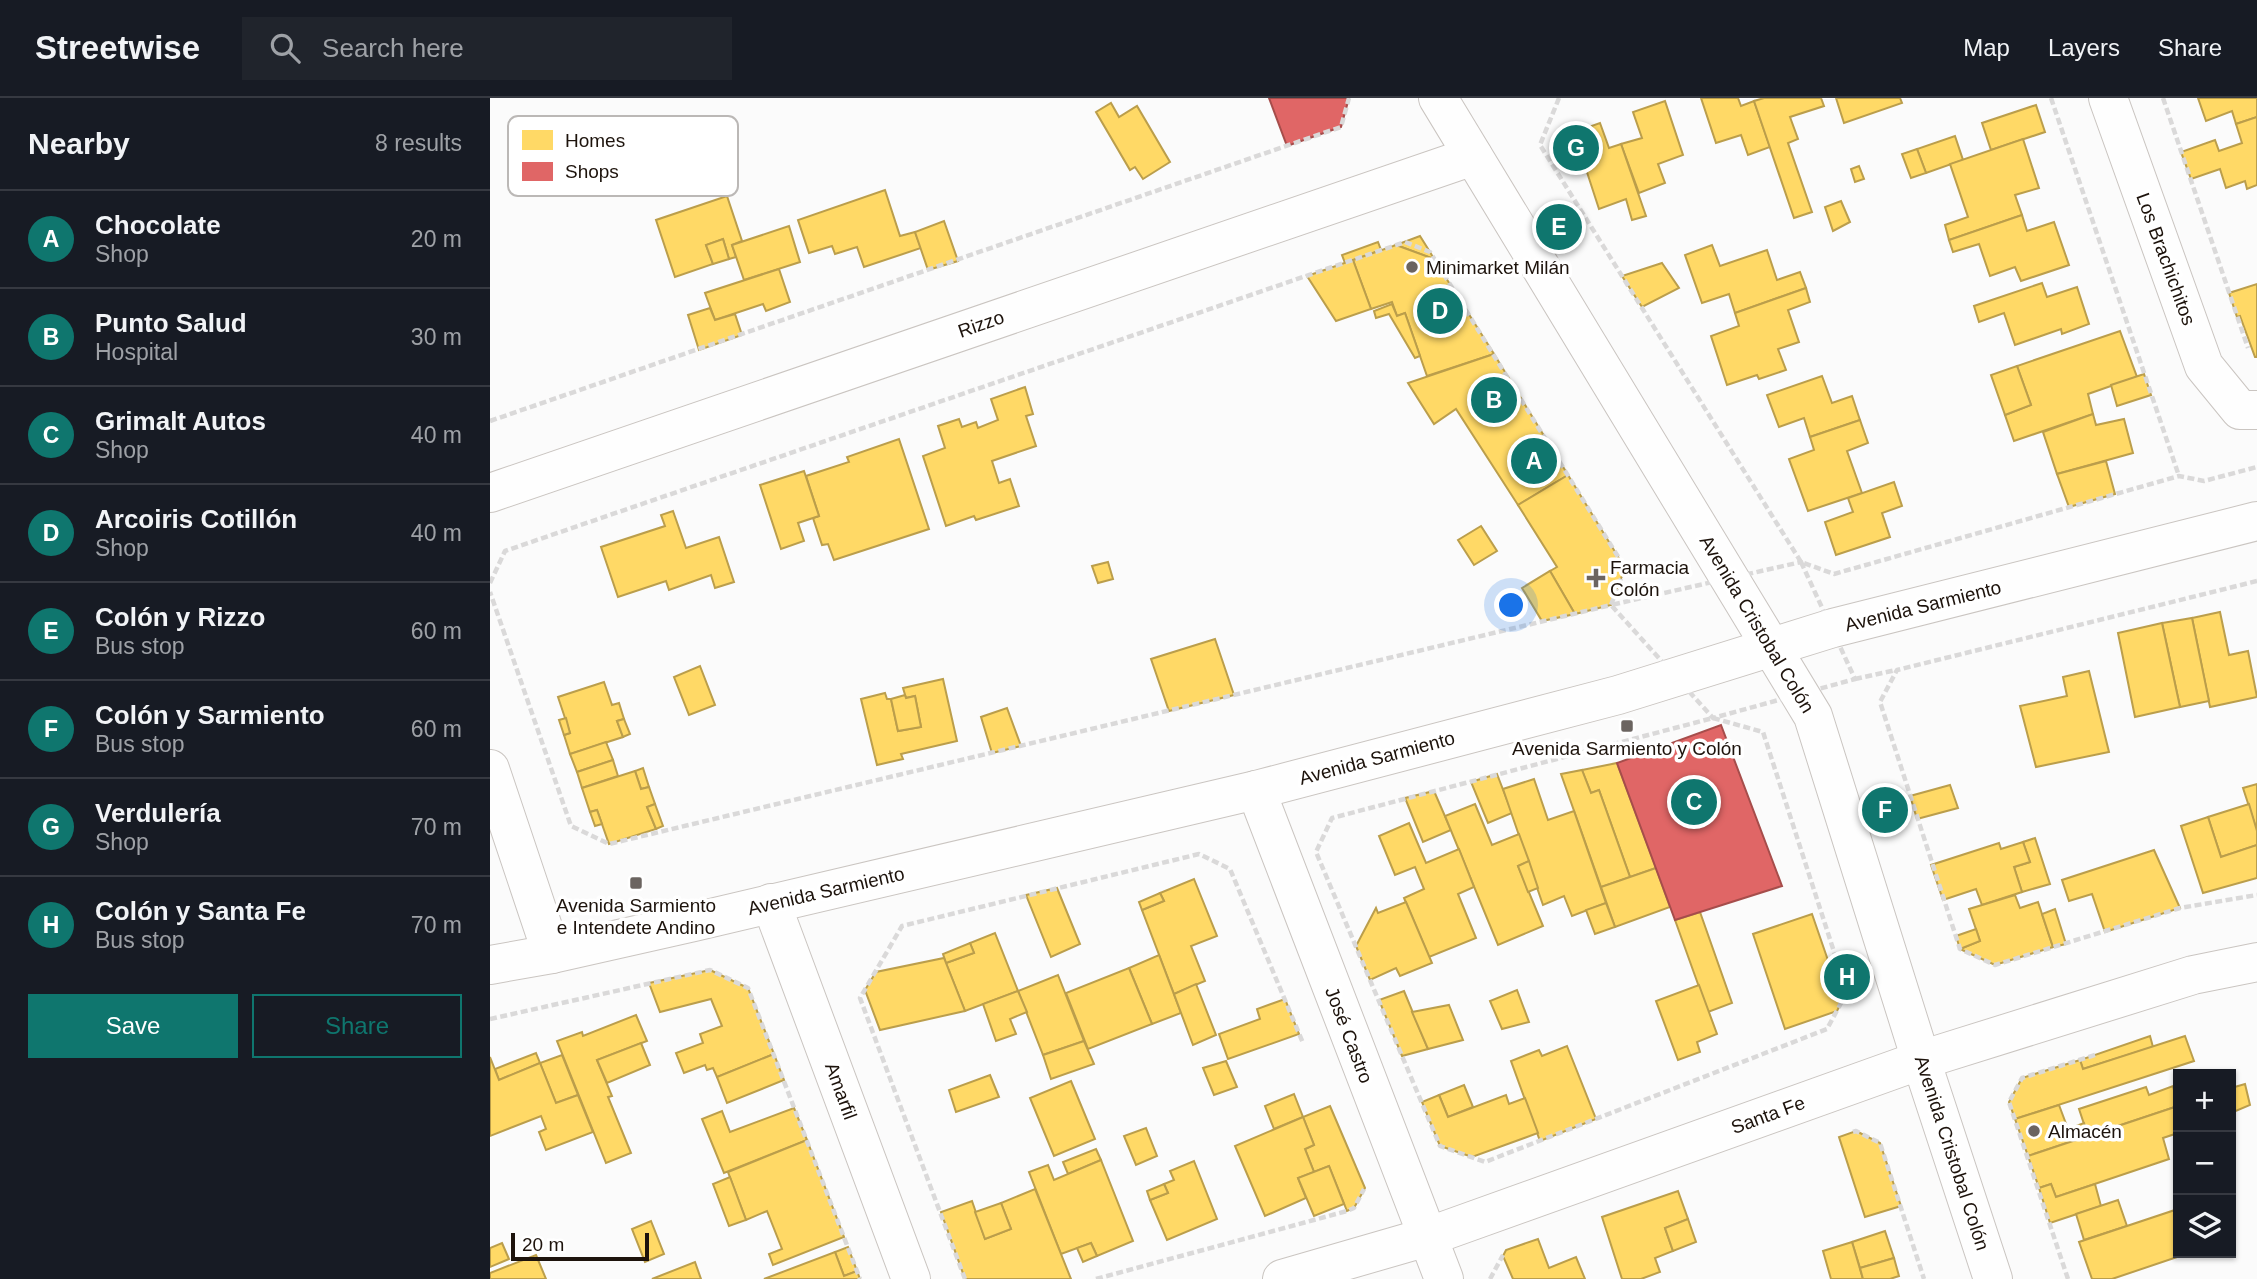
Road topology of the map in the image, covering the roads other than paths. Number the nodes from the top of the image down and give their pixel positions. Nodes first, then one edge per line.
1 (1438, 98) edge
2 (2108, 98) edge
3 (1473, 156) junction
4 (2248, 410) edge
5 (490, 493) edge
6 (2257, 521) edge
7 (1773, 648) junction
8 (490, 769) edge
9 (1256, 790) junction
10 (771, 903) junction
11 (552, 954) junction
12 (2257, 962) edge
13 (490, 965) edge
14 (1921, 1060) junction
15 (1427, 1237) junction
16 (911, 1279) edge
17 (1282, 1279) edge
18 (1444, 1279) edge
19 (1993, 1279) edge

1 - 3 street, Avenida Cristobal Colón
2 - 4 street, Los Brachichitos
3 - 5 street, Rizzo
3 - 7 street, Avenida Cristobal Colón
6 - 7 street, Avenida Sarmiento
7 - 9 street, Avenida Sarmiento
7 - 14 street, Avenida Cristobal Colón
8 - 11 street
9 - 10 street, Avenida Sarmiento
9 - 15 street, José Castro
10 - 11 street, Avenida Sarmiento
10 - 16 street, Amarfil
11 - 13 street, Avenida Sarmiento
12 - 14 street, Santa Fe
14 - 15 street, Santa Fe
14 - 19 street, Avenida Cristobal Colón
15 - 17 street, Santa Fe
15 - 18 street, José Castro

